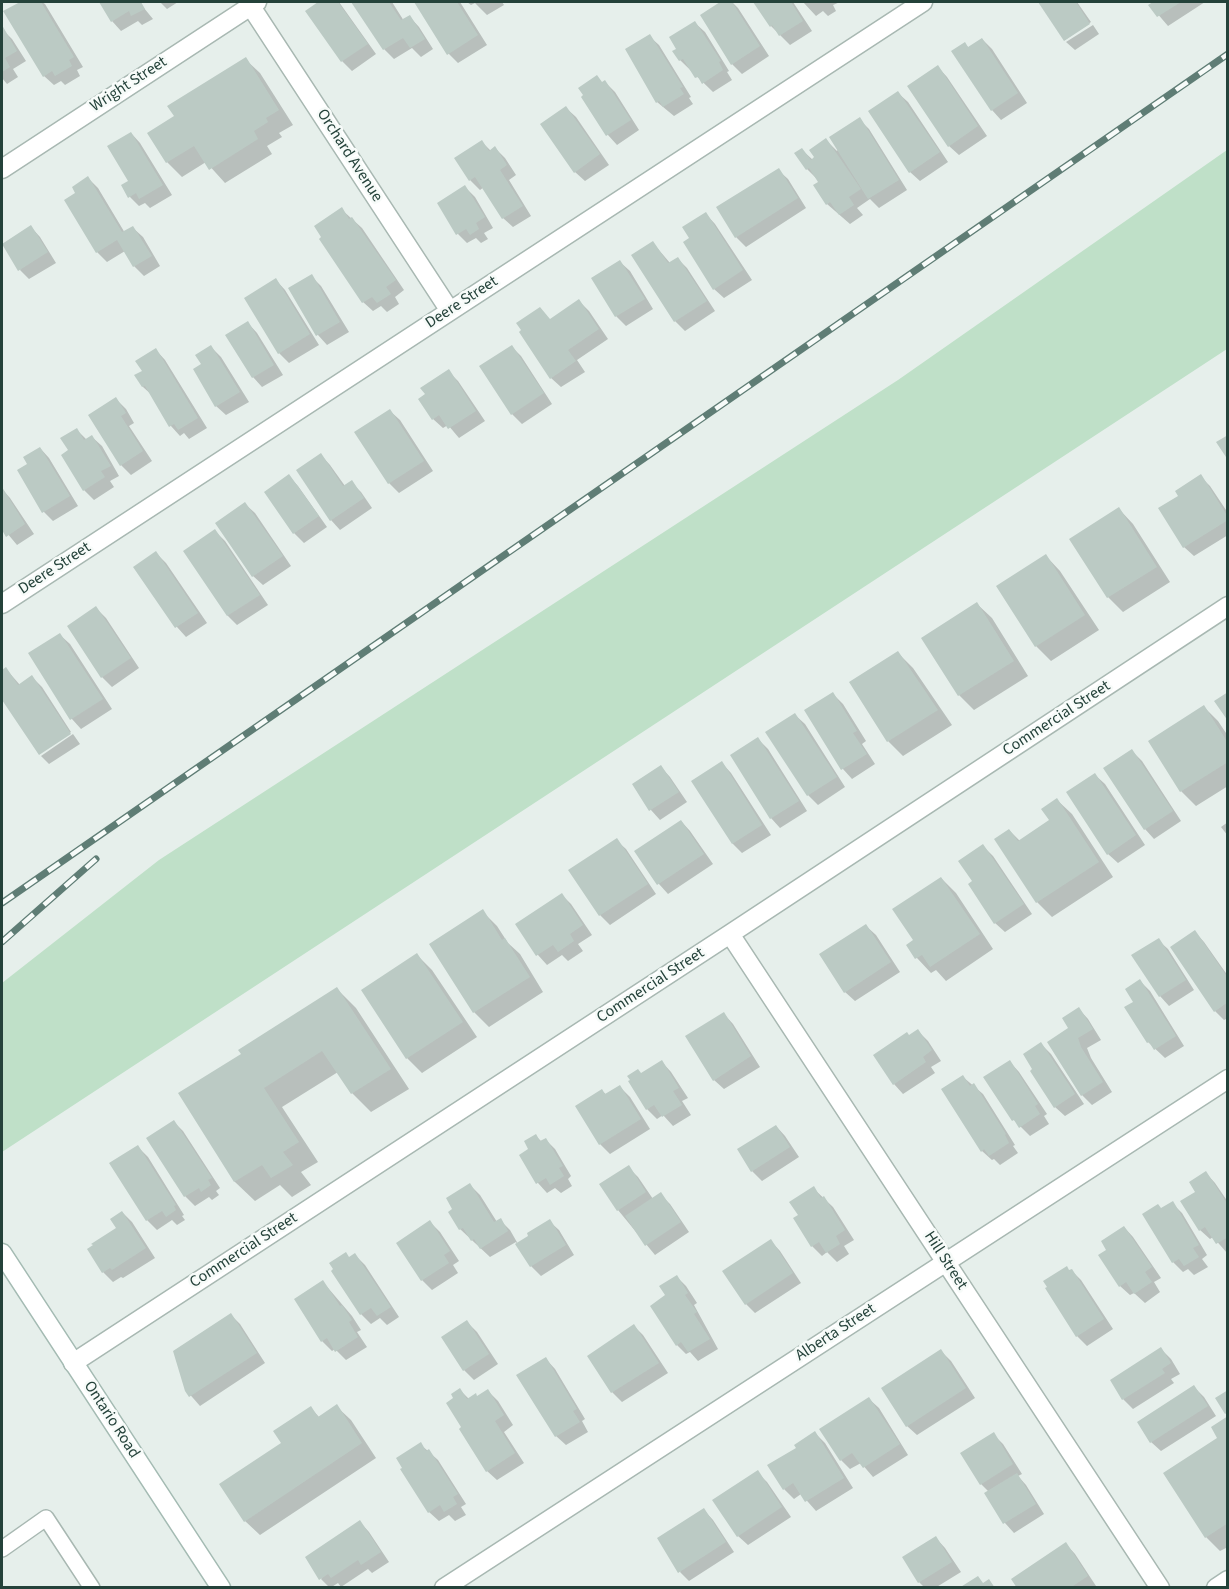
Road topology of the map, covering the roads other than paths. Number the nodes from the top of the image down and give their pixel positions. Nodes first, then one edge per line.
1 (923, 2) edge
2 (252, 3) edge
3 (2, 169) edge
4 (450, 311) junction
5 (2, 604) edge
6 (1227, 606) edge
7 (730, 934) junction
8 (1227, 1079) edge
9 (2, 1253) edge
10 (946, 1262) junction
11 (73, 1363) junction
12 (2, 1550) edge
13 (1227, 1580) edge
14 (92, 1587) edge
15 (221, 1587) edge
16 (444, 1587) edge
17 (1160, 1587) edge
18 (1216, 1587) edge

1 - 4 street, Deere Street
2 - 3 street, Wright Street
2 - 4 street, Orchard Avenue
4 - 5 street, Deere Street
6 - 7 street, Commercial Street
7 - 10 street, Hill Street
7 - 11 street, Commercial Street
8 - 10 street, Alberta Street
9 - 11 street, Ontario Road
10 - 16 street, Alberta Street
10 - 17 street, Hill Street
11 - 15 street, Ontario Road
12 - 14 lane
13 - 18 street

